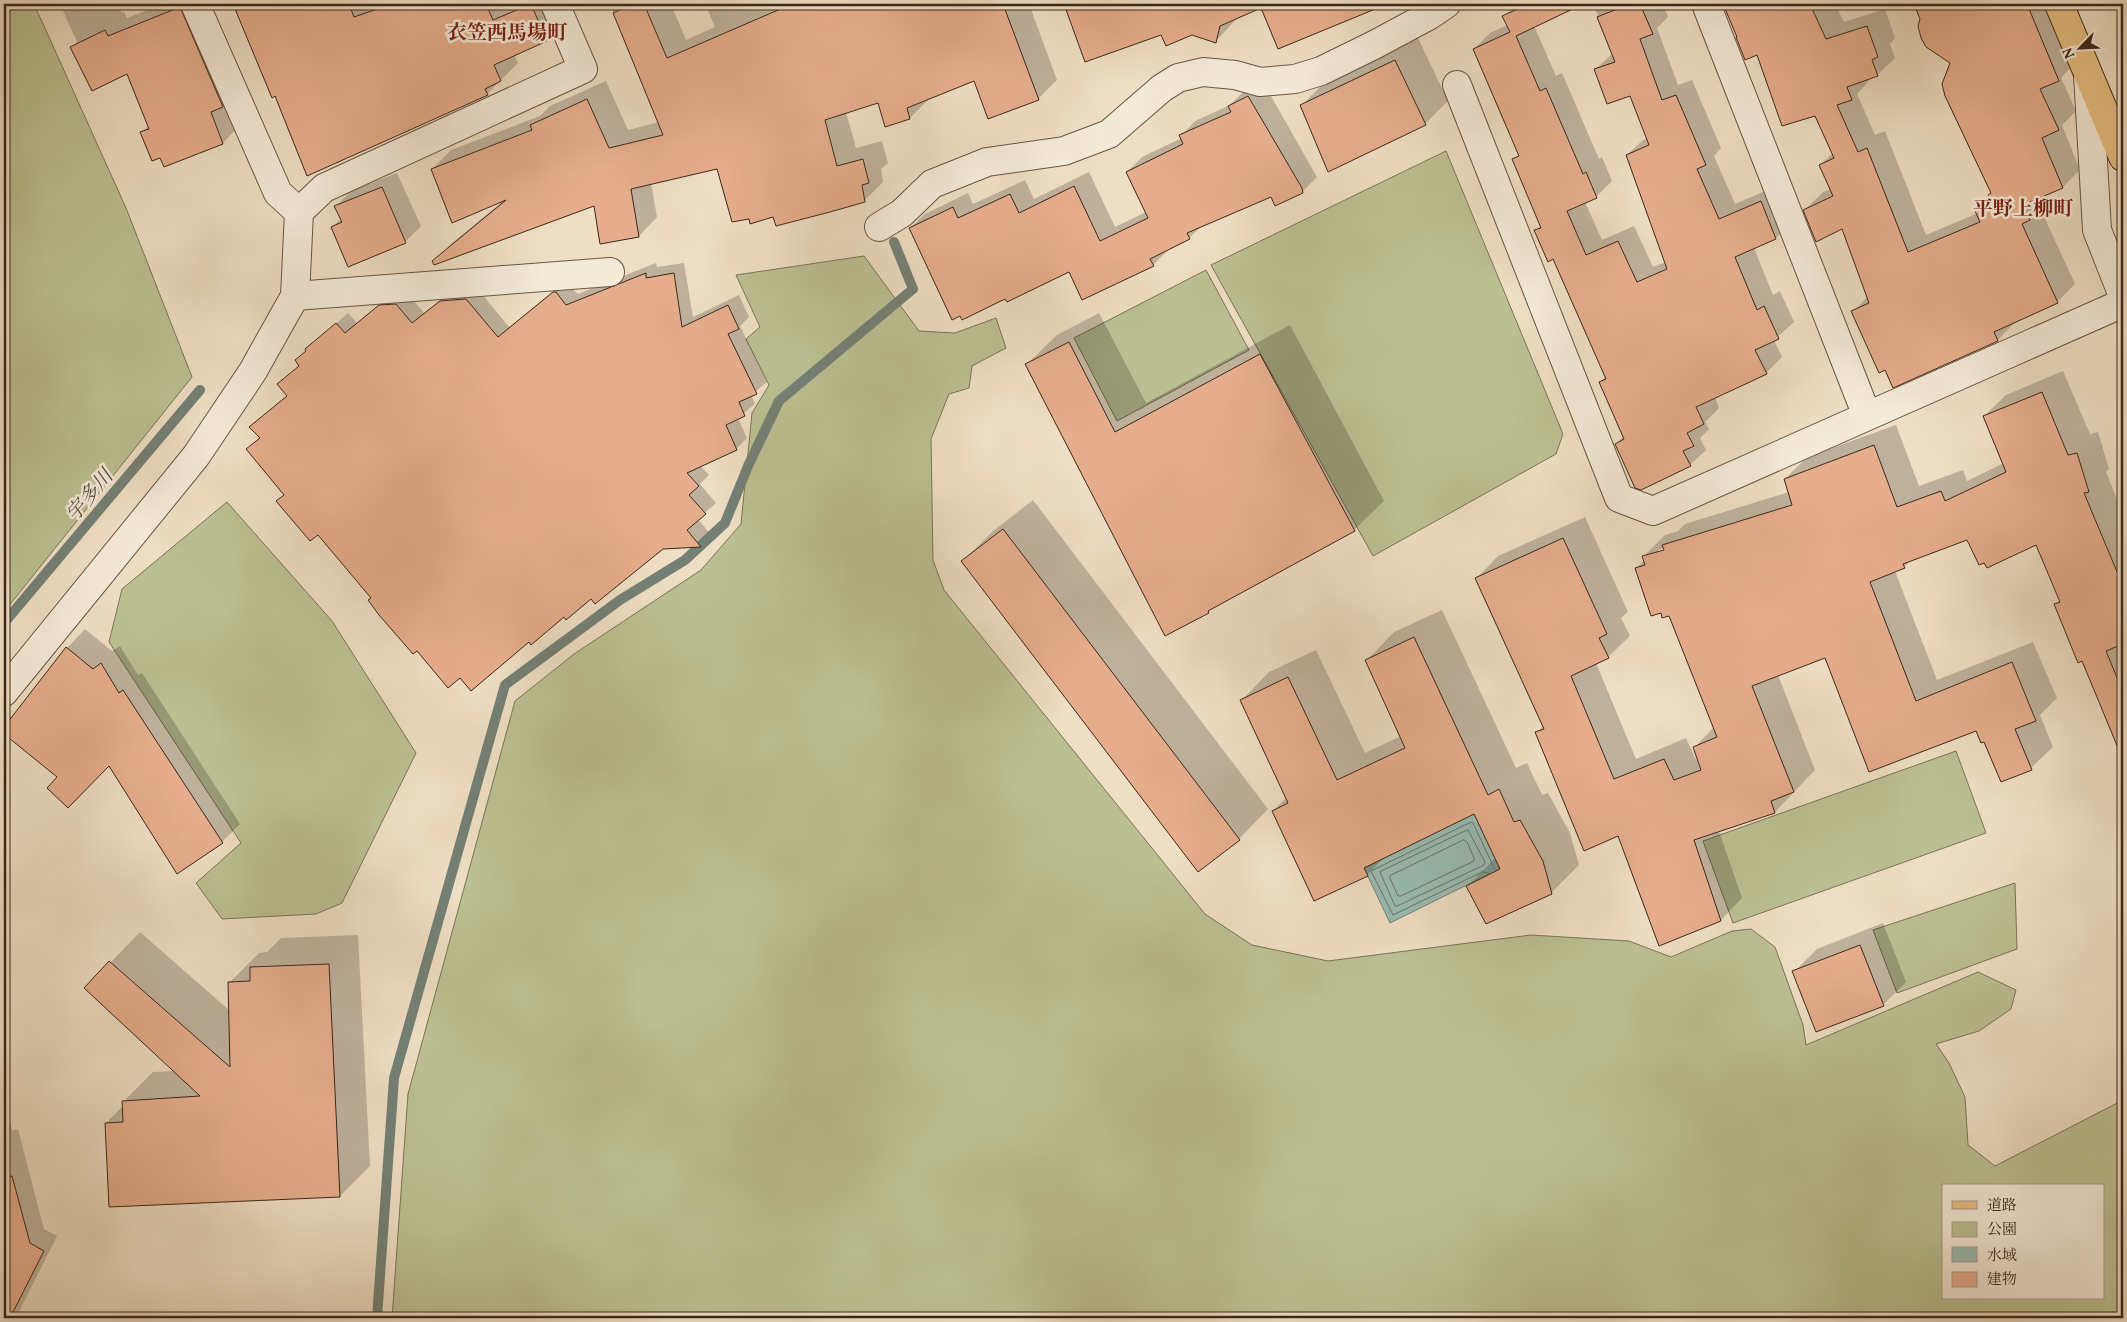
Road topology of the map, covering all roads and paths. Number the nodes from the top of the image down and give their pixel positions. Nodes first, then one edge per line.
1 (195, 4) edge
2 (555, 4) edge
3 (1446, 4) edge
4 (1706, 4) edge
5 (2059, 4) edge
6 (2087, 69) junction
7 (1457, 85) dead end
8 (2123, 157) edge
9 (299, 212) junction
10 (879, 227) dead end
11 (610, 272) dead end
12 (295, 296) junction
13 (2123, 296) edge
14 (2123, 304) edge
15 (1867, 416) junction
16 (4, 692) edge

1 - 9 street
2 - 9 street
3 - 10 street
4 - 15 street
5 - 6 main road
6 - 8 main road
6 - 13 street
7 - 15 street
9 - 12 street
11 - 12 street
12 - 16 street
14 - 15 street

